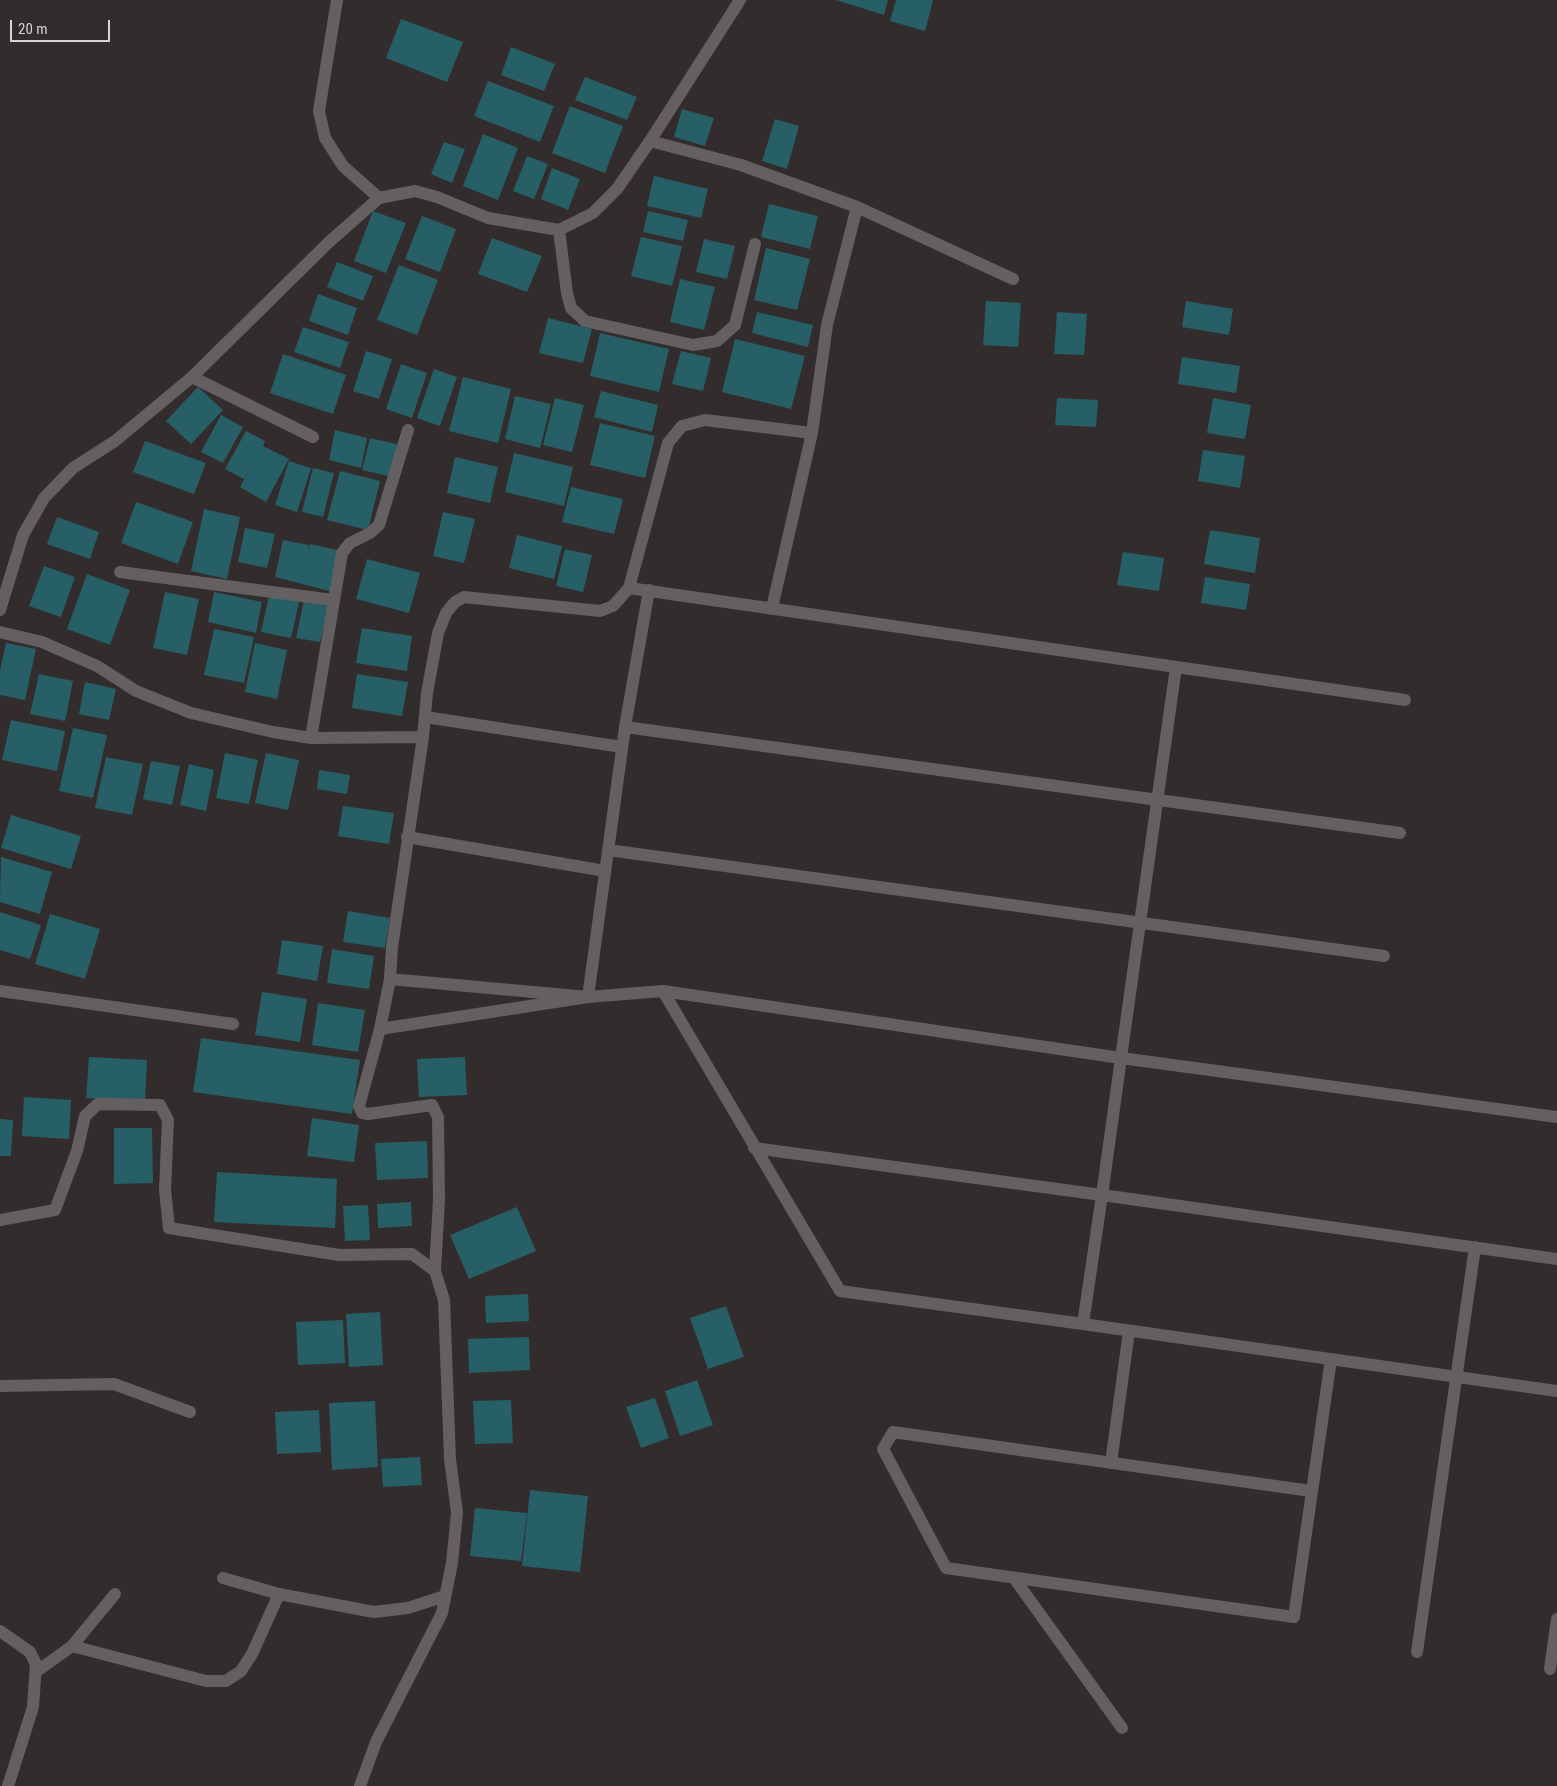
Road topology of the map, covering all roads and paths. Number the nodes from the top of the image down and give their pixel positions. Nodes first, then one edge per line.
1 (336, 0) edge
2 (740, 0) edge
3 (650, 141) junction
4 (379, 198) junction
5 (857, 207) junction
6 (558, 230) junction
7 (755, 244) dead end
8 (1013, 279) dead end
9 (192, 377) junction
10 (408, 430) dead end
11 (812, 433) junction
12 (312, 437) dead end
13 (120, 572) dead end
14 (629, 588) junction
15 (649, 590) junction
16 (333, 600) junction
17 (772, 608) junction
18 (0, 610) edge
19 (0, 632) edge
20 (1176, 667) junction
21 (1404, 700) dead end
22 (425, 717) junction
23 (625, 727) junction
24 (423, 737) junction
25 (311, 738) junction
26 (622, 747) junction
27 (1158, 800) junction
28 (1400, 833) dead end
29 (407, 837) junction
30 (608, 850) junction
31 (605, 871) junction
32 (1141, 923) junction
33 (1384, 956) dead end
34 (390, 979) junction
35 (0, 991) edge
36 (663, 991) junction
37 (588, 997) junction
38 (233, 1024) dead end
39 (380, 1029) junction
40 (1121, 1058) junction
41 (1557, 1117) edge
42 (754, 1148) junction
43 (1102, 1195) junction
44 (0, 1220) edge
45 (1475, 1247) junction
46 (1557, 1259) edge
47 (435, 1271) junction
48 (1083, 1324) junction
49 (1129, 1331) junction
50 (1331, 1359) junction
51 (1456, 1376) junction
52 (0, 1386) edge
53 (1557, 1391) edge
54 (190, 1412) dead end
55 (1111, 1463) junction
56 (1312, 1491) junction
57 (223, 1578) dead end
58 (1014, 1578) junction
59 (115, 1594) dead end
60 (278, 1594) junction
61 (445, 1596) junction
62 (1557, 1619) edge
63 (0, 1631) edge
64 (72, 1646) junction
65 (1417, 1652) dead end
66 (1550, 1668) dead end
67 (36, 1672) junction
68 (1122, 1728) dead end
69 (8, 1786) edge
70 (360, 1786) edge

1 - 4 street
2 - 3 street
3 - 5 street
3 - 6 street
4 - 6 street
4 - 9 street
5 - 8 street
5 - 11 street
6 - 7 street
9 - 12 street
9 - 18 street
10 - 16 street
11 - 14 street
11 - 17 street
13 - 16 street
14 - 15 street
14 - 22 street
15 - 17 street
15 - 23 street
16 - 25 street
17 - 20 street
19 - 25 street
20 - 21 street
20 - 27 street
22 - 24 street
22 - 26 street
23 - 26 street
23 - 27 street
24 - 25 street
24 - 29 street
26 - 30 street
27 - 28 street
27 - 32 street
29 - 31 street
29 - 34 street
30 - 31 street
30 - 32 street
31 - 37 street
32 - 33 street
32 - 40 street
34 - 37 street
34 - 39 street
35 - 38 street
36 - 37 street
36 - 40 street
36 - 42 street
37 - 39 street
39 - 47 street
40 - 41 street
40 - 43 street
42 - 43 street
42 - 48 street
43 - 45 street
43 - 48 street
44 - 47 street
45 - 46 street
45 - 51 street
47 - 61 street
48 - 49 street
49 - 50 street
49 - 55 street
50 - 51 street
50 - 56 street
51 - 53 street
51 - 65 street
52 - 54 street
55 - 56 street
55 - 58 street
56 - 58 street
57 - 60 street
58 - 68 street
59 - 64 street
60 - 61 street
60 - 64 street
61 - 70 street
62 - 66 street
63 - 67 street
64 - 67 street
67 - 69 street

